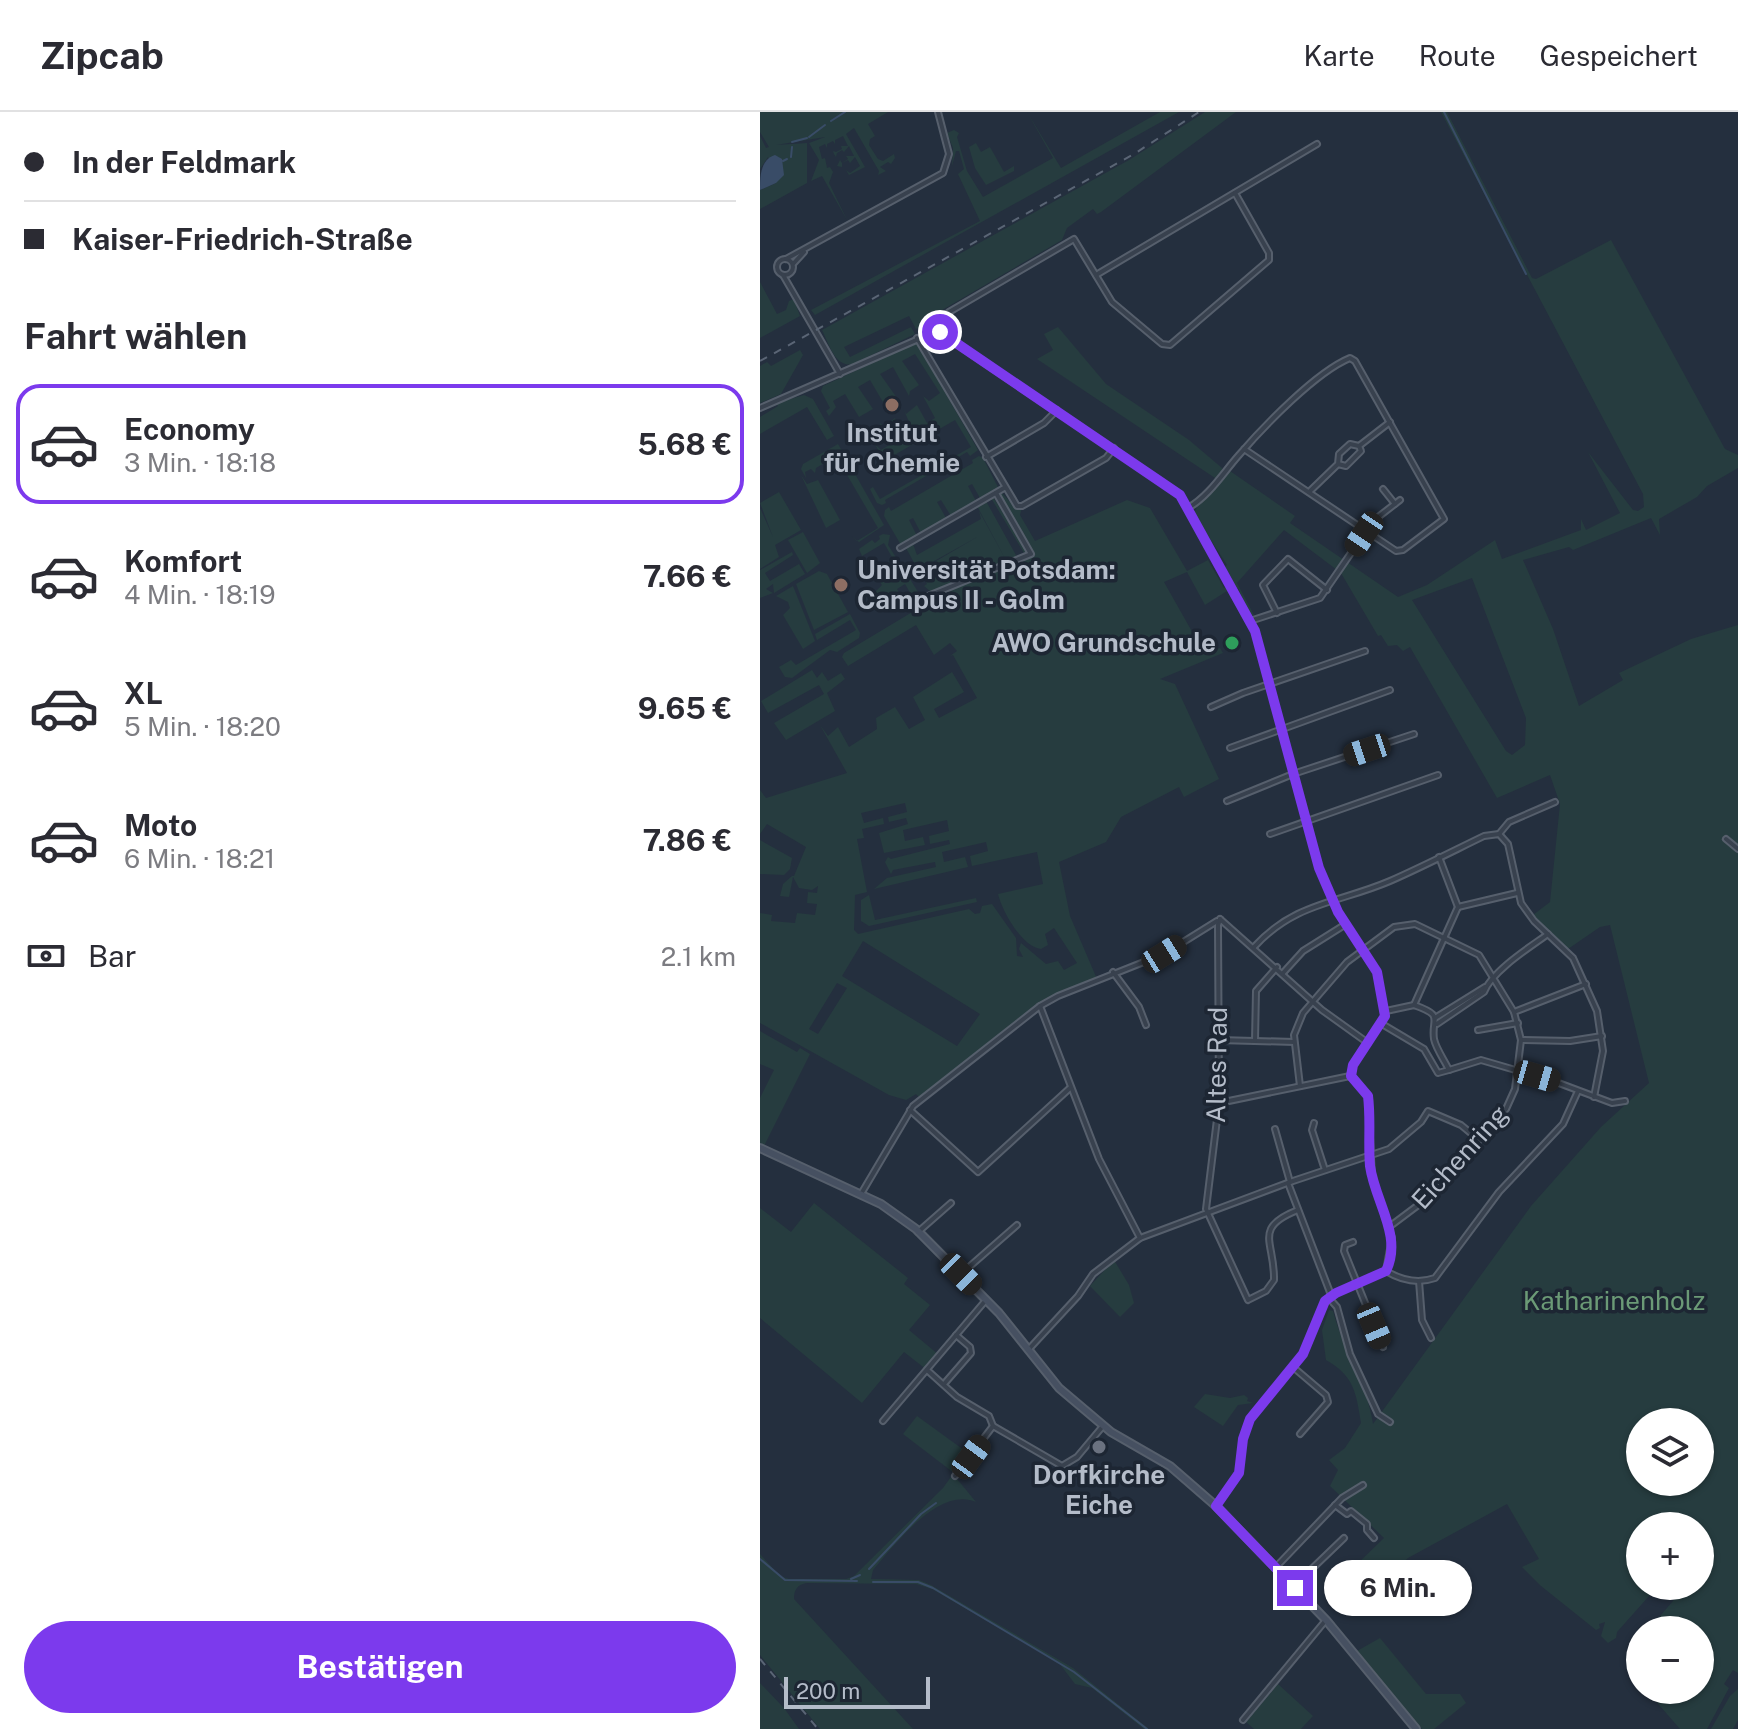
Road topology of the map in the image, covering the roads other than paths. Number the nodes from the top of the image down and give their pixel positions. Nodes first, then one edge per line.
1 (938, 112) edge
2 (1317, 144) dead end
3 (1235, 193) junction
4 (806, 250) junction
5 (786, 259) junction
6 (793, 264) junction
7 (791, 273) junction
8 (783, 275) junction
9 (1096, 275) junction
10 (792, 286) junction
11 (937, 331) junction
12 (917, 338) junction
13 (840, 374) junction
14 (760, 408) edge
15 (1057, 410) junction
16 (1390, 422) junction
17 (1359, 446) junction
18 (1114, 448) junction
19 (1244, 449) junction
20 (986, 457) junction
21 (1338, 464) junction
22 (1004, 488) junction
23 (1383, 489) dead end
24 (1309, 492) junction
25 (996, 493) junction
26 (1188, 508) junction
27 (1366, 531) junction
28 (900, 548) dead end
29 (1327, 590) junction
30 (928, 596) dead end
31 (1277, 613) junction
32 (1250, 621) junction
33 (1365, 651) dead end
34 (1270, 684) junction
35 (1390, 690) dead end
36 (1211, 707) dead end
37 (1282, 729) junction
38 (1414, 734) dead end
39 (1230, 748) dead end
40 (1293, 774) junction
41 (1438, 775) dead end
42 (1227, 801) dead end
43 (1555, 802) dead end
44 (1305, 819) junction
45 (1270, 834) dead end
46 (1499, 834) junction
47 (1726, 839) dead end
48 (1738, 849) edge
49 (1439, 857) junction
50 (1517, 893) junction
51 (1332, 899) junction
52 (1458, 907) junction
53 (1220, 919) junction
54 (1346, 924) junction
55 (1548, 934) junction
56 (1444, 936) junction
57 (1254, 947) junction
58 (1364, 950) junction
59 (1277, 967) junction
60 (1113, 972) junction
61 (1283, 973) junction
62 (1495, 977) junction
63 (1586, 984) junction
64 (1312, 1001) junction
65 (1414, 1005) junction
66 (1040, 1006) junction
67 (1386, 1011) junction
68 (1514, 1012) junction
69 (1436, 1021) junction
70 (1518, 1023) junction
71 (1382, 1024) junction
72 (1146, 1025) dead end
73 (1478, 1030) dead end
74 (1602, 1036) junction
75 (1219, 1040) junction
76 (1521, 1040) junction
77 (1255, 1041) junction
78 (1294, 1042) junction
79 (1369, 1044) junction
80 (1449, 1070) junction
81 (1517, 1071) junction
82 (1351, 1076) junction
83 (1300, 1086) junction
84 (1070, 1088) junction
85 (1578, 1091) junction
86 (1594, 1097) junction
87 (1625, 1101) dead end
88 (1219, 1103) junction
89 (910, 1110) junction
90 (1314, 1123) dead end
91 (1275, 1129) dead end
92 (1479, 1140) junction
93 (760, 1148) edge
94 (1370, 1156) junction
95 (1325, 1170) junction
96 (1289, 1182) junction
97 (861, 1194) junction
98 (951, 1203) dead end
99 (1298, 1210) junction
100 (1207, 1212) junction
101 (1017, 1225) dead end
102 (1389, 1227) junction
103 (918, 1232) junction
104 (1140, 1238) junction
105 (1353, 1242) dead end
106 (1386, 1271) junction
107 (961, 1274) junction
108 (1419, 1281) junction
109 (1356, 1284) junction
110 (1330, 1296) junction
111 (986, 1300) junction
112 (956, 1335) junction
113 (1431, 1338) dead end
114 (1383, 1347) dead end
115 (1028, 1350) junction
116 (1293, 1367) junction
117 (927, 1370) junction
118 (943, 1385) junction
119 (883, 1421) dead end
120 (1390, 1422) dead end
121 (993, 1426) junction
122 (1103, 1426) junction
123 (1300, 1434) dead end
124 (955, 1476) dead end
125 (1363, 1485) dead end
126 (1335, 1505) junction
127 (1216, 1506) junction
128 (1344, 1538) dead end
129 (1374, 1538) dead end
130 (1276, 1567) junction
131 (1294, 1586) junction
132 (1326, 1620) junction
133 (1243, 1720) dead end
134 (1416, 1729) edge

1 - 4 street
2 - 3 street
3 - 9 street
3 - 9 street
4 - 5 street
4 - 6 street
5 - 6 street
5 - 8 street
6 - 7 street
7 - 8 street
7 - 10 street
8 - 10 street
9 - 11 street
10 - 13 street
11 - 12 street
11 - 15 street
12 - 13 street
12 - 20 street
13 - 14 street
15 - 18 street
15 - 20 street
16 - 17 street
16 - 19 street
16 - 27 street
17 - 21 street
17 - 21 street
18 - 22 street
18 - 26 street
19 - 24 street
19 - 26 street
20 - 22 street
21 - 24 street
22 - 25 street
23 - 27 street
24 - 27 street
25 - 28 street
25 - 30 street
26 - 32 street
27 - 29 street
29 - 31 street
29 - 31 street
31 - 32 street
32 - 34 street
33 - 34 street
34 - 36 street
34 - 37 street
35 - 37 street
37 - 39 street
37 - 40 street
38 - 40 street
40 - 42 street
40 - 44 street
41 - 44 street
43 - 46 street
44 - 45 street
44 - 51 street
46 - 49 street
46 - 50 street
47 - 48 street
49 - 51 street
49 - 52 street
50 - 52 street
50 - 55 street
51 - 54 street
51 - 57 street
52 - 56 street
53 - 57 street
53 - 60 street
53 - 75 street, Altes Rad
54 - 58 street
54 - 61 street
55 - 62 street
55 - 63 street
56 - 58 street, Eichenring
56 - 62 street, Eichenring
56 - 65 street
57 - 59 street
58 - 64 street, Eichenring
58 - 67 street
59 - 61 street
59 - 77 street
60 - 66 street
60 - 72 street
61 - 64 street
62 - 68 street, Eichenring
62 - 69 street
63 - 68 street
63 - 74 street
64 - 78 street, Eichenring
64 - 79 street
65 - 67 street
65 - 69 street
66 - 84 street
66 - 89 street
67 - 71 street
68 - 70 street, Eichenring
69 - 80 street
70 - 73 street
70 - 76 street, Eichenring
71 - 79 street
71 - 80 street
74 - 76 street
74 - 86 street
75 - 77 street
75 - 88 street, Altes Rad
76 - 81 street, Eichenring
77 - 78 street
78 - 83 street
79 - 82 street
80 - 81 street
81 - 85 street
81 - 92 street, Eichenring
82 - 83 street
82 - 94 street
83 - 88 street
84 - 89 street
84 - 104 street
85 - 86 street
85 - 108 street
86 - 87 street
88 - 100 street, Altes Rad
89 - 97 street
90 - 95 street
91 - 96 street
92 - 94 street
92 - 102 street, Eichenring
93 - 97 street
94 - 95 street
94 - 102 street
95 - 96 street
96 - 99 street
96 - 100 street
97 - 103 street
98 - 103 street
99 - 100 street
99 - 110 street
100 - 104 street
101 - 107 street
102 - 106 street
103 - 107 street
104 - 115 street
105 - 109 street
106 - 108 street
106 - 109 street
107 - 111 street
108 - 113 street
109 - 110 street
109 - 114 street
110 - 116 street
110 - 120 street
111 - 112 street
111 - 115 street
112 - 117 street
112 - 118 street
115 - 122 street
116 - 123 street
116 - 127 street
117 - 118 street
117 - 119 street
118 - 121 street
121 - 122 street
121 - 124 street
122 - 127 street
125 - 126 street
126 - 129 street
126 - 130 street
127 - 130 street
128 - 131 street
130 - 131 street
131 - 132 street
132 - 133 street
132 - 134 street

